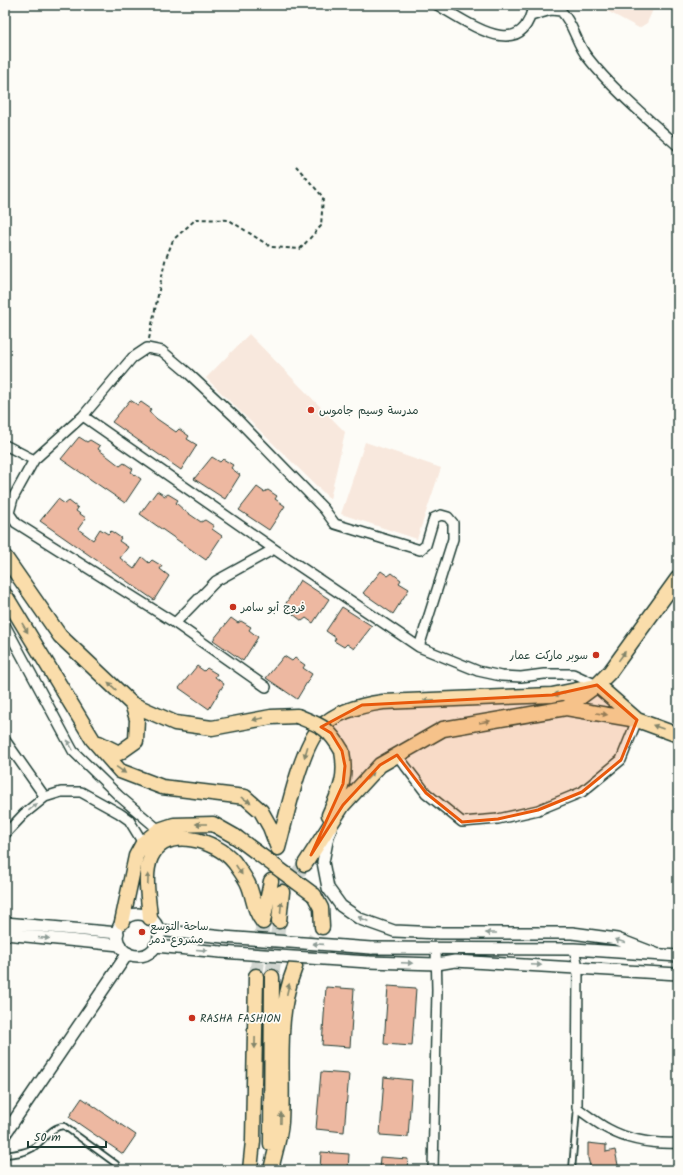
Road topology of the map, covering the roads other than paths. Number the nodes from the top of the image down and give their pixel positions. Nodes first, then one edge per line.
1 (437, 5) edge
2 (533, 5) edge
3 (531, 16) junction
4 (678, 146) edge
5 (83, 416) junction
6 (5, 445) edge
7 (34, 460) junction
8 (274, 549) junction
9 (5, 558) edge
10 (678, 578) edge
11 (5, 595) edge
12 (175, 623) junction
13 (5, 625) edge
14 (419, 647) junction
15 (597, 685) junction
16 (266, 687) dead end
17 (132, 704) junction
18 (566, 708) junction
19 (637, 720) junction
20 (678, 735) edge
21 (5, 740) edge
22 (93, 740) junction
23 (397, 755) junction
24 (45, 797) junction
25 (343, 805) junction
26 (159, 830) junction
27 (5, 834) edge
28 (143, 843) junction
29 (271, 880) tunnel mouth
30 (282, 892) tunnel mouth
31 (150, 918) junction
32 (280, 921) tunnel mouth
33 (5, 923) edge
34 (120, 927) junction
35 (322, 927) tunnel mouth
36 (158, 930) junction
37 (5, 934) edge
38 (155, 946) junction
39 (124, 949) junction
40 (436, 949) junction
41 (574, 950) junction
42 (656, 954) junction
43 (678, 956) edge
44 (436, 964) junction
45 (295, 967) tunnel mouth
46 (578, 967) junction
47 (678, 974) edge
48 (256, 976) tunnel mouth
49 (272, 977) tunnel mouth
50 (577, 1108) junction
51 (5, 1134) edge
52 (678, 1143) edge
53 (5, 1155) edge
54 (116, 1164) dead end
55 (250, 1170) edge
56 (271, 1170) edge
57 (433, 1170) edge
58 (572, 1170) edge

1 - 3 street
2 - 3 street
3 - 4 street
5 - 7 street
5 - 8 street
5 - 14 street
6 - 7 street
7 - 12 street
8 - 12 street
8 - 14 street
17 -> 9 main road
15 -> 10 main road
11 -> 22 main road
12 - 16 street
26 -> 13 street
14 - 15 street
15 - 18 main road
15 - 19 main road
15 - 22 main road
17 - 22 main road
25 -> 17 main road, bridge
18 -> 19 main road
23 -> 18 main road
20 -> 19 main road
19 - 23 street
21 - 24 street
25 -> 23 main road
27 -> 24 street
24 - 28 street
42 -> 25 street
26 - 28 main road
35 -> 26 main road, bridge
28 - 34 main road
31 -> 29 main road
32 -> 30 main road
31 - 34 street
31 - 36 street
33 - 34 street
34 - 39 street
36 - 38 street
40 -> 36 street, bridge
37 -> 39 street
38 - 39 street
38 -> 44 street, bridge
39 - 51 street
40 - 41 street
40 - 44 street
41 - 42 street
41 - 46 street
42 - 43 street
44 -> 46 street
44 - 57 street
56 -> 45 main road
46 - 47 street
46 - 50 street
48 -> 55 main road
49 - 56 main road
50 - 52 street
50 - 58 lane
53 - 54 lane

